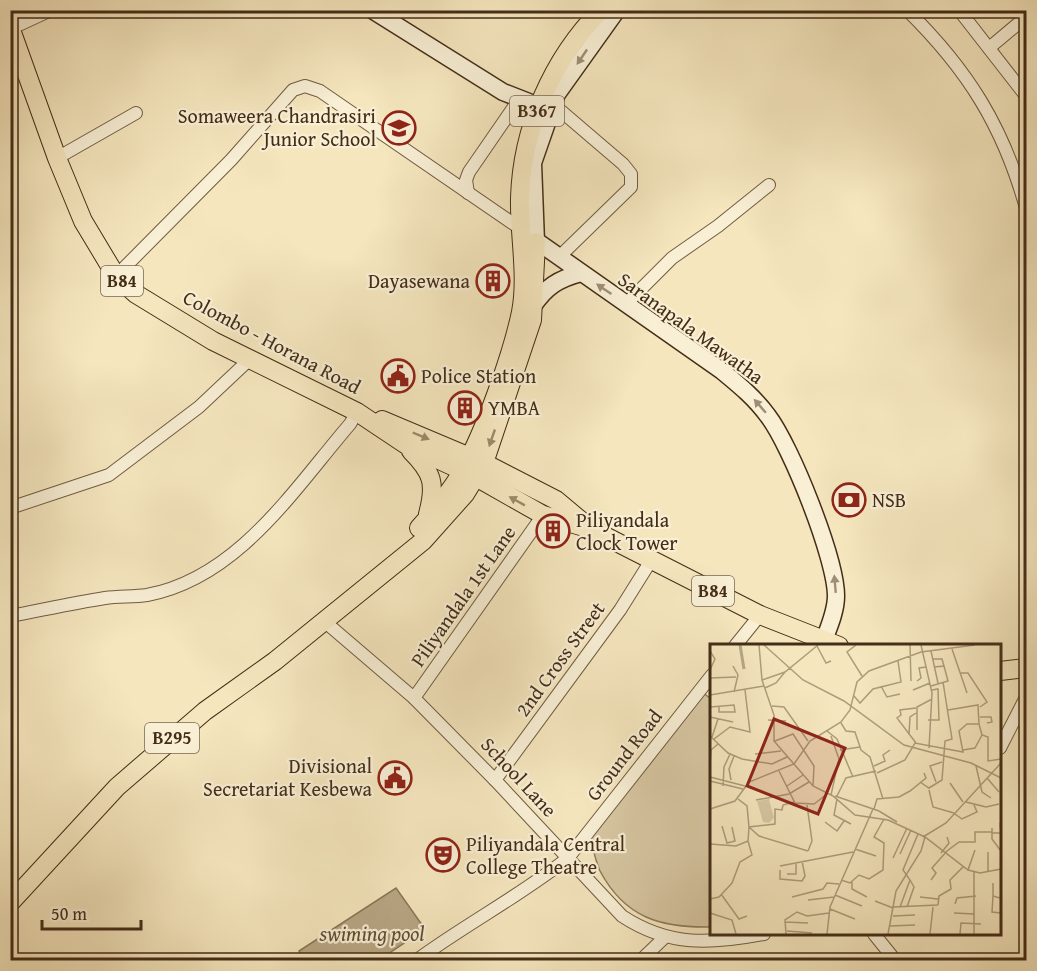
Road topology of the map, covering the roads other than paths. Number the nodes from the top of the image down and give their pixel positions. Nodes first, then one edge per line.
1 (51, 10) edge
2 (372, 10) edge
3 (601, 10) edge
4 (616, 10) edge
5 (907, 10) edge
6 (959, 10) edge
7 (1026, 17) edge
8 (11, 28) edge
9 (989, 48) junction
10 (1026, 96) edge
11 (520, 98) junction
12 (546, 105) junction
13 (136, 113) dead end
14 (57, 158) junction
15 (769, 185) dead end
16 (468, 193) junction
17 (1026, 208) edge
18 (521, 229) junction
19 (536, 242) junction
20 (558, 258) junction
21 (581, 273) junction
22 (116, 276) junction
23 (626, 304) junction
24 (533, 306) junction
25 (250, 359) junction
26 (361, 414) junction
27 (405, 444) junction
28 (473, 467) junction
29 (10, 508) edge
30 (543, 515) junction
31 (427, 519) junction
32 (591, 529) junction
33 (651, 559) junction
34 (355, 597) junction
35 (760, 615) junction
36 (10, 616) edge
37 (324, 621) junction
38 (831, 643) edge
39 (736, 644) edge
40 (1026, 668) edge
41 (1001, 671) edge
42 (710, 676) edge
43 (1026, 697) edge
44 (414, 698) junction
45 (1001, 744) edge
46 (495, 780) junction
47 (568, 858) junction
48 (10, 903) edge
49 (754, 935) edge
50 (876, 935) edge
51 (665, 938) junction
52 (417, 960) edge
53 (641, 960) edge
54 (895, 960) edge

1 - 8 street
2 - 11 street
3 - 12 main road, B367
4 -> 12 street, B367
5 - 17 street
6 - 9 street
7 - 9 street
8 - 14 main road, Colombo - Horana Road / B84
9 - 10 street
11 - 12 street
11 - 16 street
12 - 18 main road, B367
12 - 19 street, B367
12 - 20 street
13 - 14 street
14 - 22 main road, Colombo - Horana Road / B84
15 - 23 street
16 - 18 street
16 - 22 street
18 - 19 street, Saranapala Mawatha
18 - 28 main road, B367
19 - 20 street, Saranapala Mawatha
19 - 24 main road, B367
20 - 21 street, Saranapala Mawatha
23 -> 21 street, Saranapala Mawatha
21 - 24 street
22 - 25 main road, Colombo - Horana Road / B84
38 -> 23 street, Saranapala Mawatha
24 -> 28 main road, B367
25 - 26 main road, Colombo - Horana Road / B84
25 - 29 street
26 - 27 main road, B84
26 -> 28 main road, B84
26 - 36 street
27 - 28 main road, B84
27 - 31 main road
30 -> 28 main road, B84
28 - 31 main road, B295
28 - 32 main road, B84
28 - 34 main road, B295
30 - 32 main road, B84
30 - 44 street, Piliyandala 1st Lane
31 - 34 main road, B295
32 - 33 main road, B84
33 - 35 main road, B84
33 - 46 street, 2nd Cross Street
34 - 37 main road, B295
35 - 38 main road, B84
35 - 39 street
37 - 44 street, School Lane
37 - 48 main road, B295
40 - 41 main road
42 - 47 street, Ground Road
43 - 45 street
44 - 46 street, School Lane
46 - 47 street, School Lane
47 - 51 street, School Lane
47 - 52 street, Ground Road
49 - 51 street, School Lane
50 - 54 street
51 - 53 street

